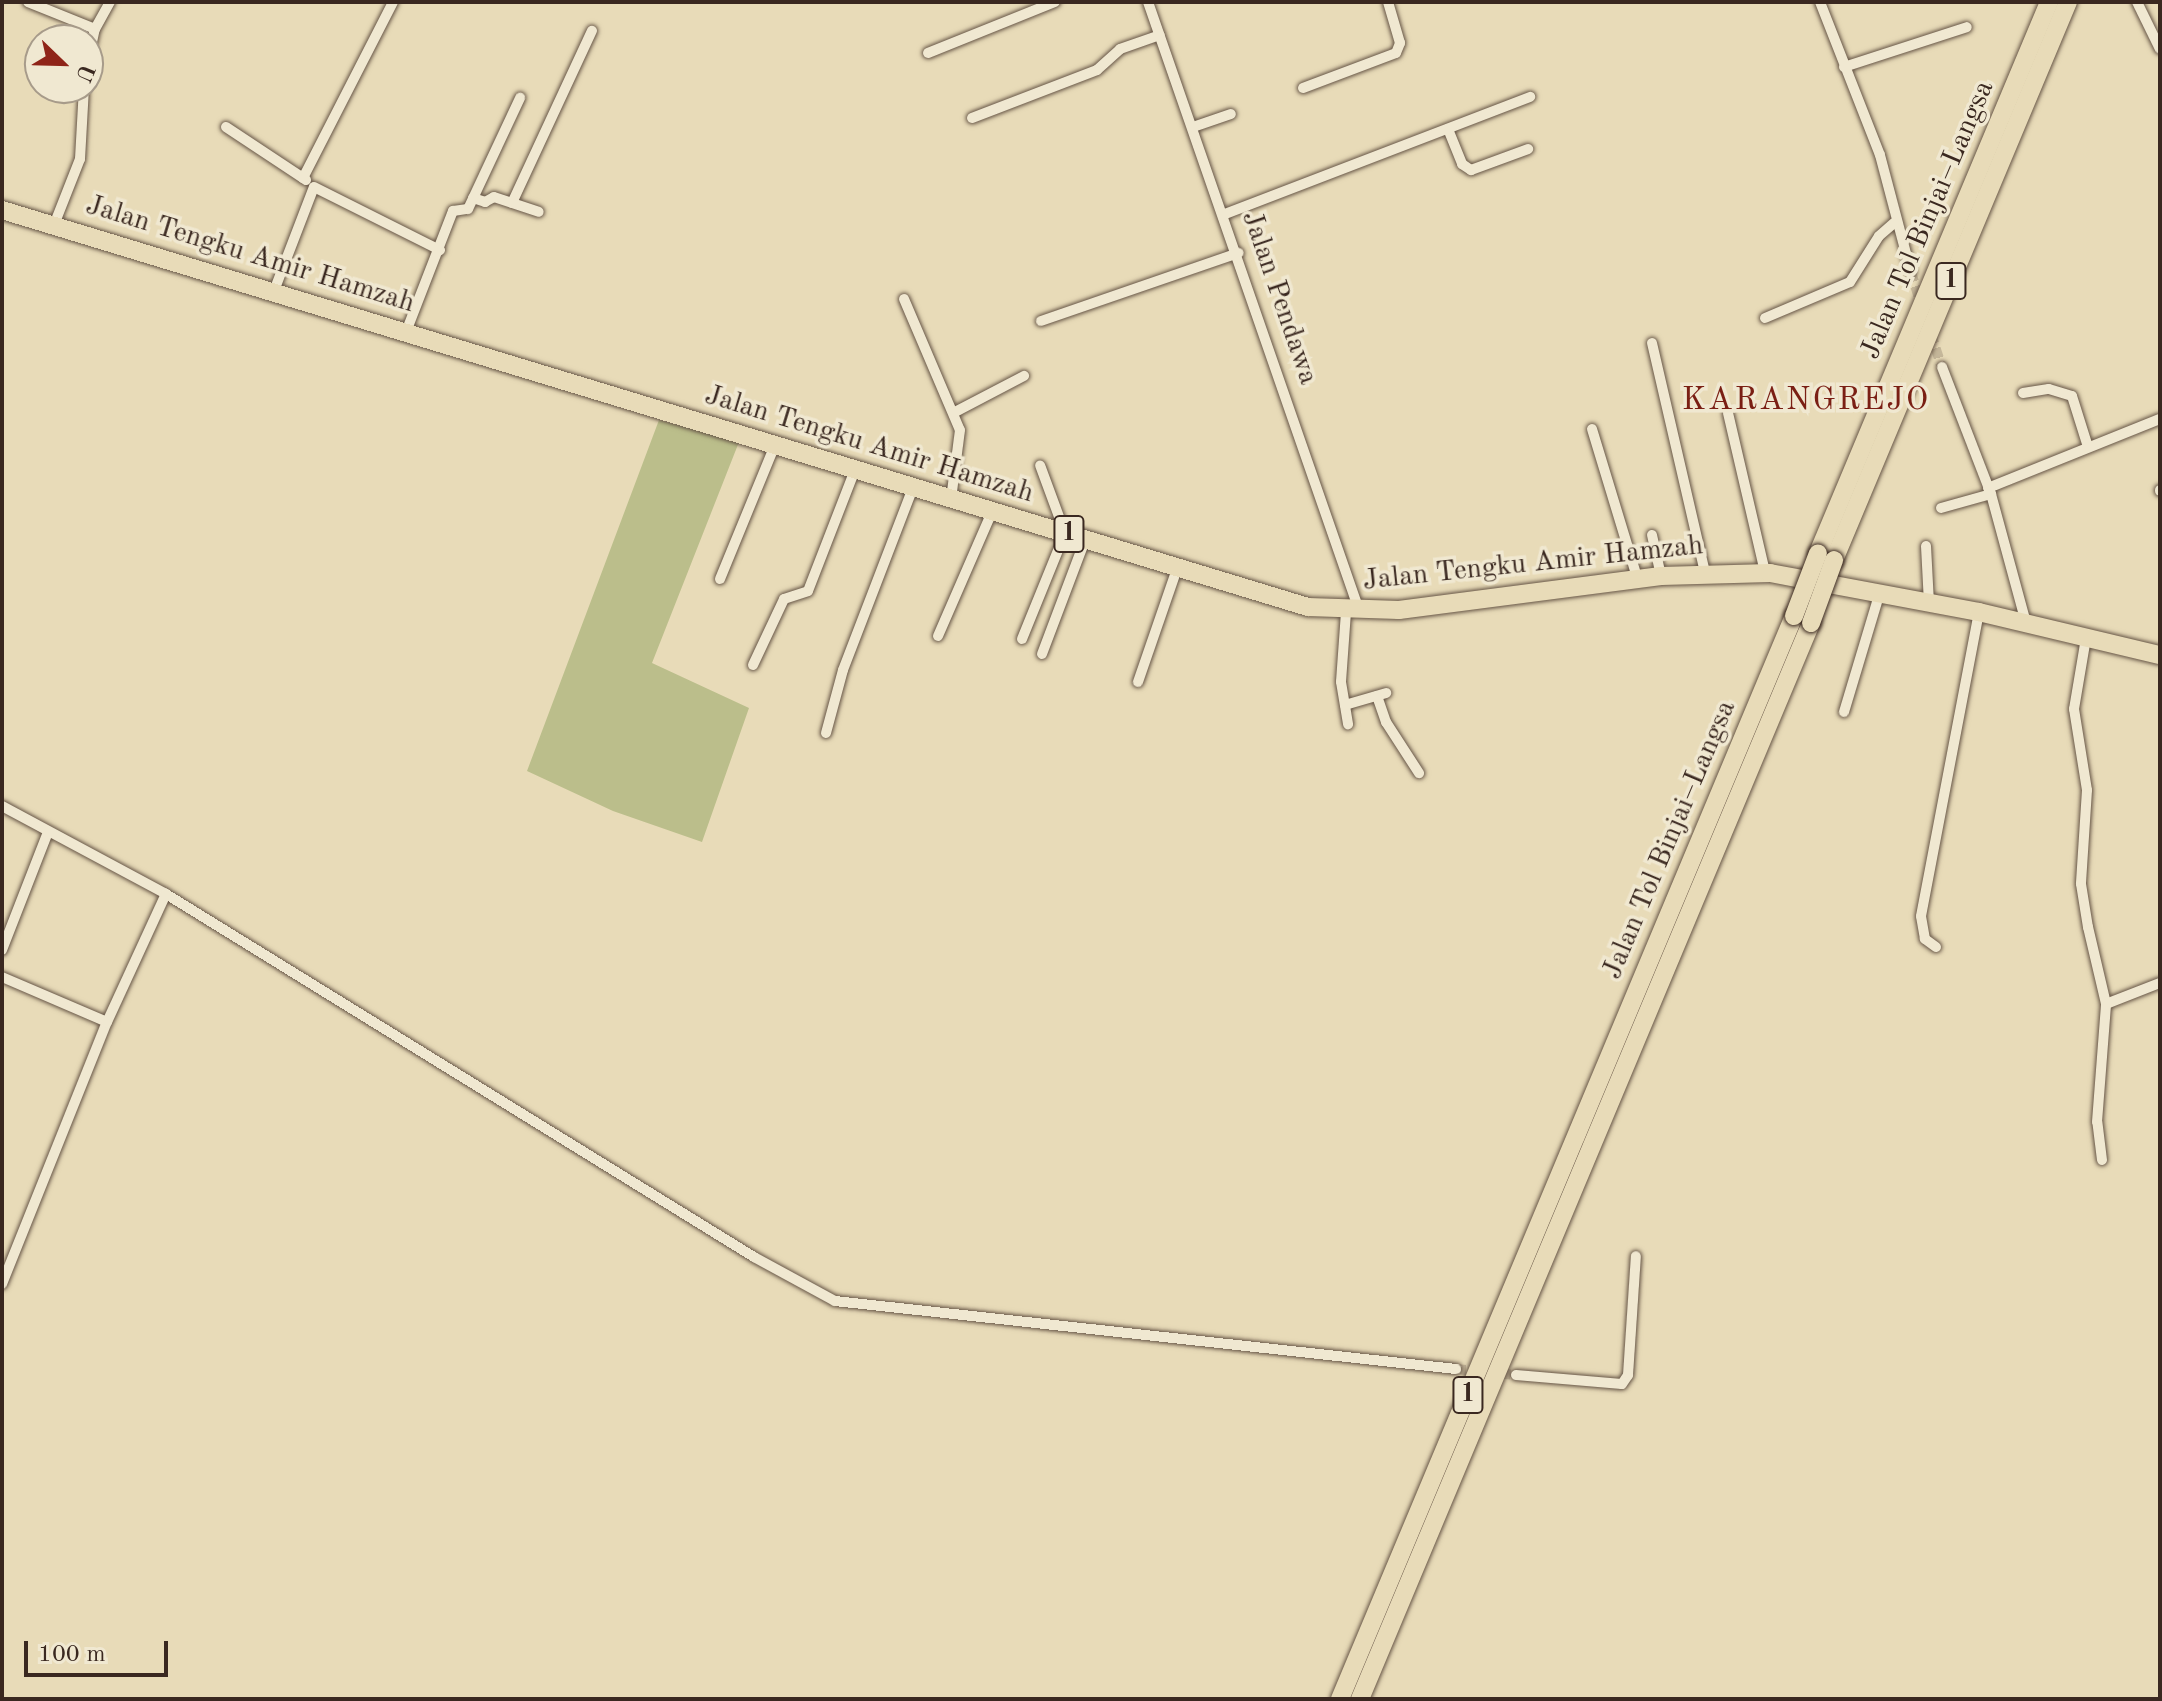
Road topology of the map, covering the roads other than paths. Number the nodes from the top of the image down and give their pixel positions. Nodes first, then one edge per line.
1 (28, 2) edge
2 (110, 2) edge
3 (393, 2) edge
4 (1055, 2) edge
5 (1148, 2) edge
6 (1388, 2) edge
7 (1820, 2) edge
8 (2049, 2) edge
9 (2068, 2) edge
10 (2137, 2) edge
11 (83, 24) edge
12 (98, 24) edge
13 (1967, 27) dead end
14 (592, 31) dead end
15 (1160, 35) junction
16 (2160, 49) edge
17 (928, 53) dead end
18 (1844, 67) junction
19 (1303, 88) dead end
20 (1530, 97) dead end
21 (520, 98) dead end
22 (83, 104) edge
23 (1231, 114) dead end
24 (972, 118) dead end
25 (226, 127) dead end
26 (1193, 127) junction
27 (1448, 129) junction
28 (1528, 149) dead end
29 (303, 178) junction
30 (314, 187) junction
31 (473, 198) junction
32 (512, 203) junction
33 (3, 210) edge
34 (539, 212) dead end
35 (1225, 214) junction
36 (1894, 223) junction
37 (54, 225) junction
38 (440, 250) junction
39 (1239, 253) junction
40 (1911, 272) tunnel mouth
41 (274, 291) junction
42 (904, 299) dead end
43 (1765, 318) dead end
44 (1041, 321) dead end
45 (406, 332) junction
46 (1652, 343) dead end
47 (1942, 367) tunnel mouth
48 (1024, 376) dead end
49 (2023, 393) dead end
50 (955, 412) junction
51 (1728, 413) dead end
52 (2160, 419) edge
53 (1592, 429) dead end
54 (775, 445) junction
55 (2088, 447) junction
56 (1040, 465) dead end
57 (855, 470) junction
58 (913, 488) junction
59 (1990, 491) junction
60 (951, 499) junction
61 (1941, 508) dead end
62 (992, 512) junction
63 (1065, 533) junction
64 (1652, 535) dead end
65 (1085, 540) junction
66 (1926, 546) dead end
67 (1826, 557) junction
68 (1177, 569) junction
69 (1765, 572) junction
70 (1705, 573) junction
71 (1661, 576) junction
72 (720, 579) dead end
73 (1638, 580) junction
74 (1880, 592) junction
75 (1929, 603) junction
76 (1353, 612) junction
77 (1979, 612) junction
78 (2026, 625) junction
79 (938, 636) dead end
80 (2086, 638) junction
81 (1022, 639) dead end
82 (1042, 654) dead end
83 (2160, 655) edge
84 (753, 665) dead end
85 (1138, 682) dead end
86 (1345, 705) junction
87 (1844, 712) dead end
88 (1348, 724) dead end
89 (826, 733) dead end
90 (1419, 773) dead end
91 (2, 806) edge
92 (48, 832) junction
93 (166, 894) junction
94 (1936, 947) dead end
95 (2, 950) edge
96 (2, 980) edge
97 (2160, 983) edge
98 (2106, 1004) junction
99 (107, 1022) junction
100 (1603, 1096) junction
101 (2102, 1160) dead end
102 (1636, 1256) dead end
103 (2, 1284) edge
104 (1456, 1369) tunnel mouth
105 (1516, 1375) tunnel mouth
106 (1340, 1699) edge
107 (1360, 1699) edge

1 - 11 street
2 - 12 street
3 - 29 street
4 - 17 street
5 - 15 street, Jalan Pendawa
6 - 19 street
7 - 18 street
8 - 67 highway, Jalan Tol Binjai–Langsa / 1
9 - 67 highway, Jalan Tol Binjai–Langsa / 1
10 - 16 street
13 - 18 street
14 - 32 street
15 - 24 street
15 - 26 street, Jalan Pendawa
18 - 36 street
20 - 27 street
21 - 31 street
22 - 37 street
23 - 26 street
25 - 29 street
26 - 35 street, Jalan Pendawa
27 - 28 street
27 - 35 street
29 - 30 street
30 - 38 street
30 - 41 street
31 - 32 street
31 - 38 street
32 - 34 street
33 - 37 highway, Jalan Tengku Amir Hamzah / 1
35 - 39 street, Jalan Pendawa
36 - 40 street
36 - 43 street
37 - 41 highway, Jalan Tengku Amir Hamzah / 1
38 - 45 street
39 - 44 street
39 - 76 street, Jalan Pendawa
41 - 45 highway, Jalan Tengku Amir Hamzah / 1
42 - 50 street
45 - 54 highway, Jalan Tengku Amir Hamzah / 1
46 - 70 street
47 - 59 street
48 - 50 street
49 - 55 street
50 - 60 street
51 - 69 street
52 - 55 street
53 - 73 street
54 - 57 highway, Jalan Tengku Amir Hamzah / 1
54 - 72 street
55 - 59 street
56 - 63 street
57 - 58 highway, Jalan Tengku Amir Hamzah / 1
57 - 84 street
58 - 60 highway, Jalan Tengku Amir Hamzah / 1
58 - 89 street
59 - 61 street
59 - 78 street
60 - 62 highway, Jalan Tengku Amir Hamzah / 1
62 - 63 highway, Jalan Tengku Amir Hamzah / 1
62 - 79 street
63 - 65 highway, Jalan Tengku Amir Hamzah / 1
63 - 81 street
64 - 71 street
65 - 68 highway, Jalan Tengku Amir Hamzah / 1
65 - 82 street
66 - 75 street
67 - 100 highway, Jalan Tol Binjai–Langsa / 1, bridge
68 - 76 highway, Jalan Tengku Amir Hamzah / 1
68 - 85 street
69 - 70 highway, Jalan Tengku Amir Hamzah / 1
69 - 74 highway, Jalan Tengku Amir Hamzah / 1
70 - 71 highway, Jalan Tengku Amir Hamzah / 1
71 - 73 highway, Jalan Tengku Amir Hamzah / 1
73 - 76 highway, Jalan Tengku Amir Hamzah / 1
74 - 75 highway, Jalan Tengku Amir Hamzah / 1
74 - 87 street
75 - 77 highway, Jalan Tengku Amir Hamzah / 1
76 - 86 street
77 - 78 highway, Jalan Tengku Amir Hamzah / 1
77 - 94 street
78 - 80 highway, Jalan Tengku Amir Hamzah / 1
80 - 83 highway, Jalan Tengku Amir Hamzah / 1
80 - 98 street
86 - 88 street
86 - 90 street
91 - 92 street
92 - 93 street
92 - 95 street
93 - 99 street
93 - 104 street
96 - 99 street
97 - 98 street
98 - 101 street
99 - 103 street
100 - 106 highway, Jalan Tol Binjai–Langsa / 1
100 - 107 highway, Jalan Tol Binjai–Langsa / 1
102 - 105 street

